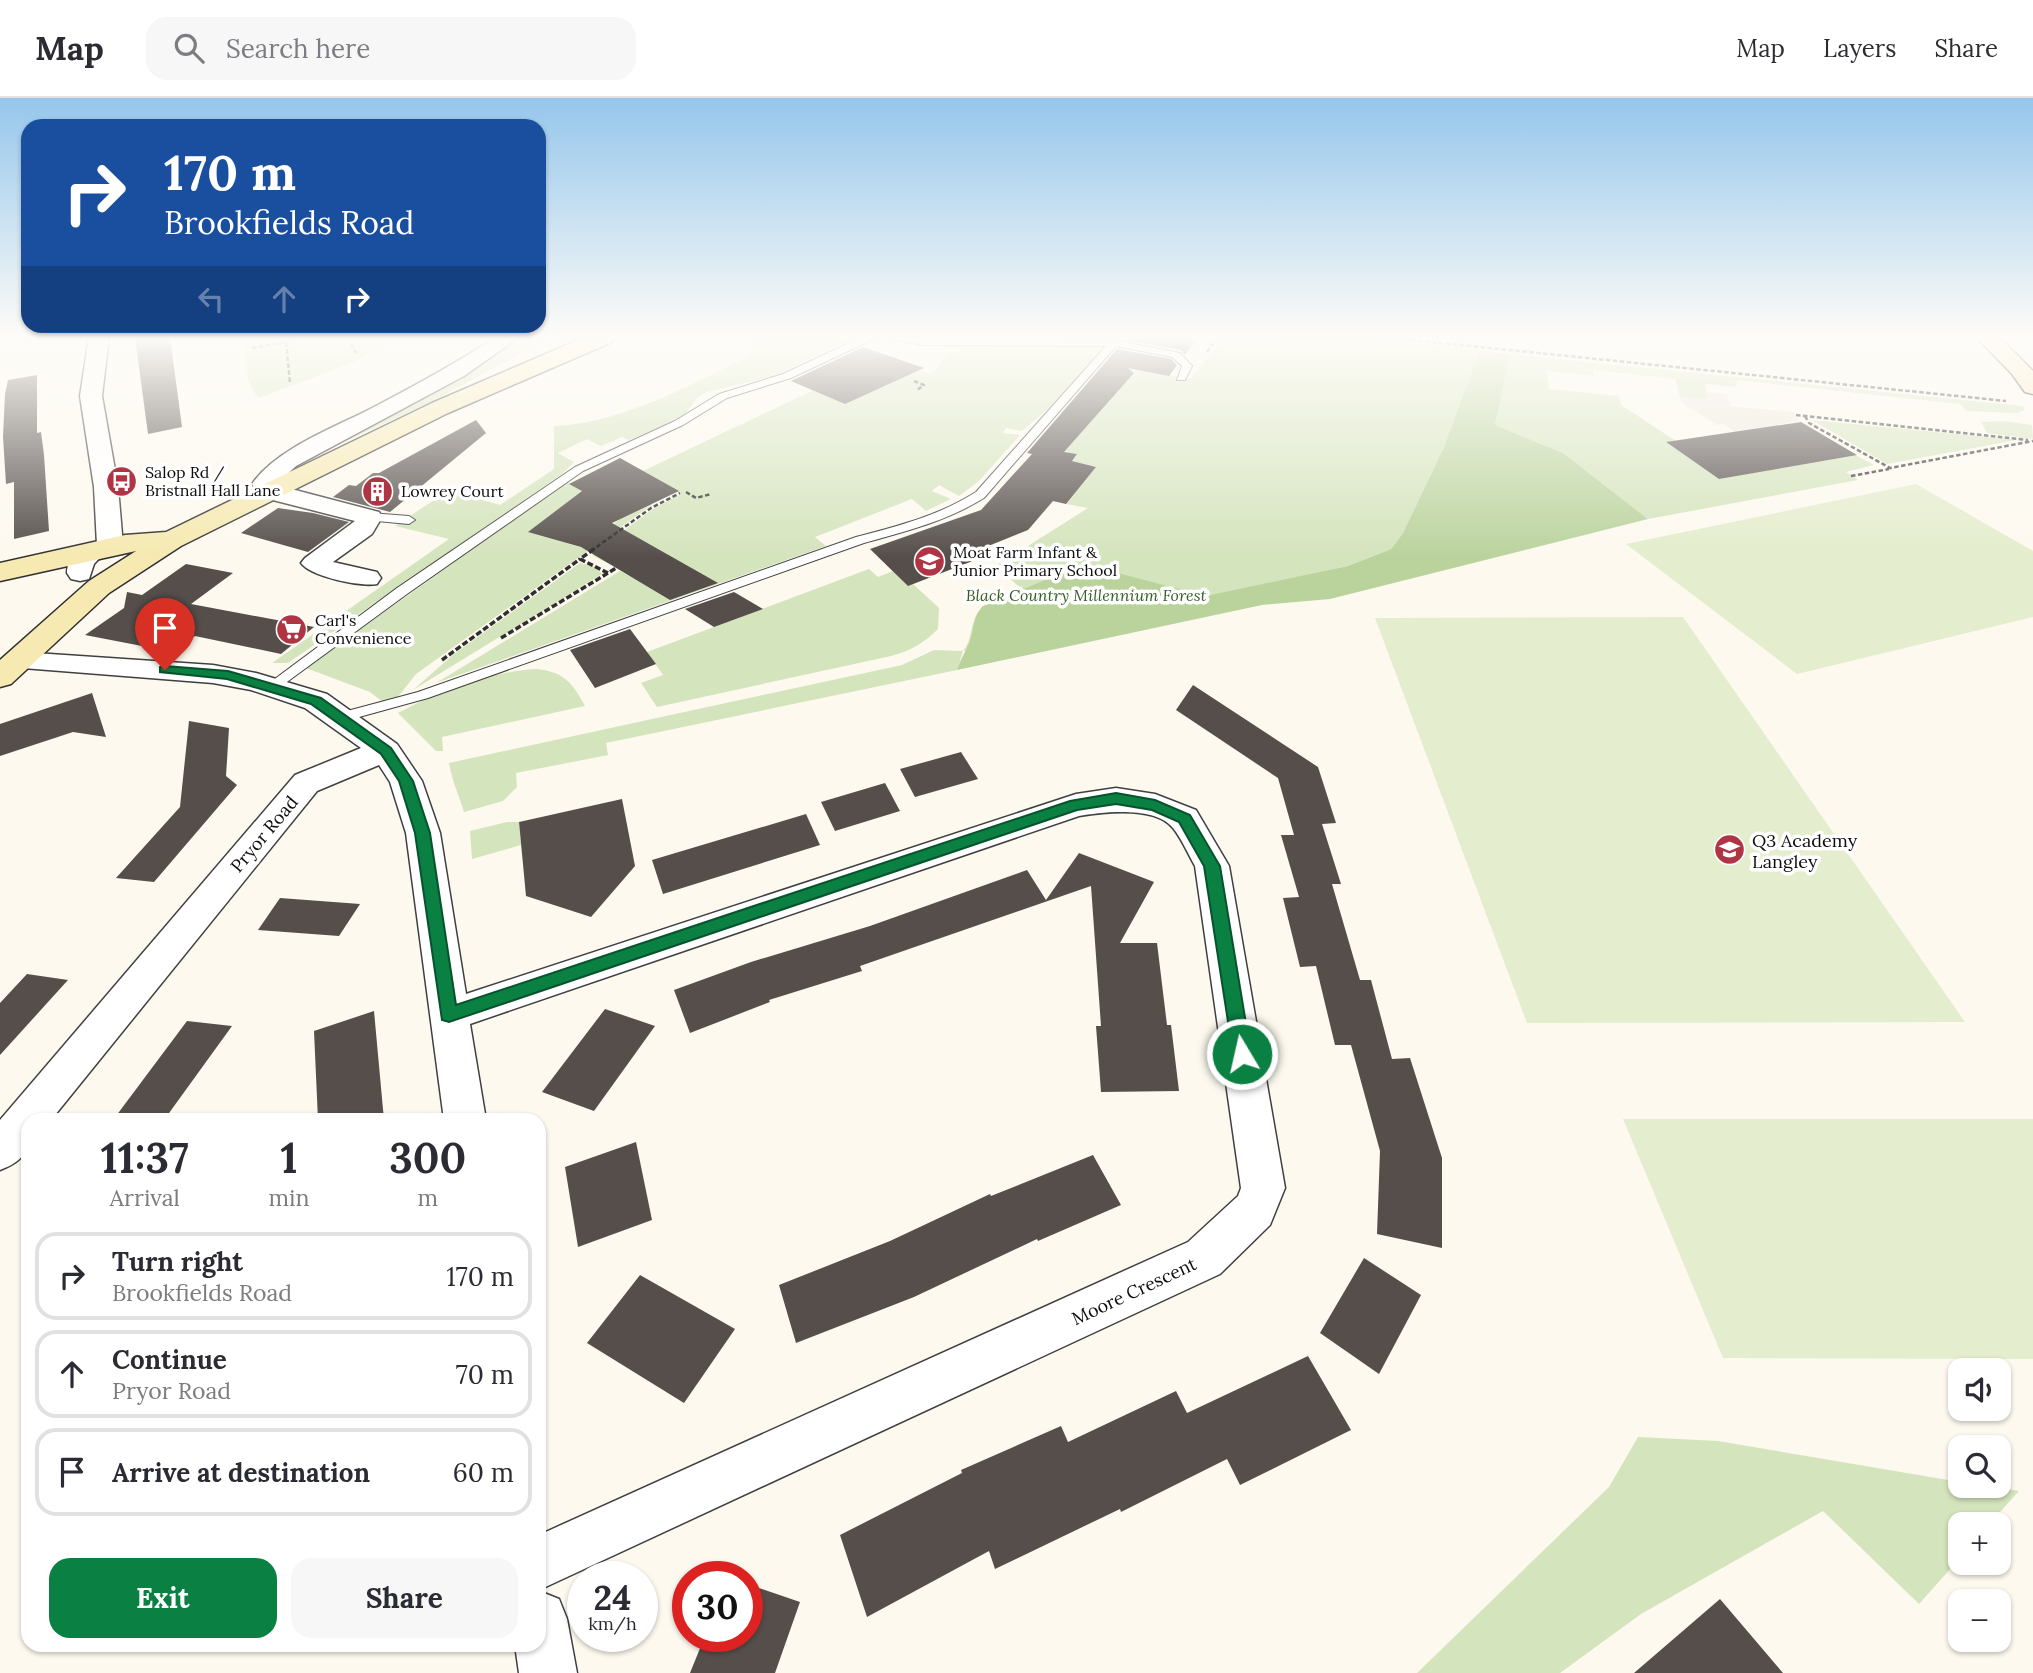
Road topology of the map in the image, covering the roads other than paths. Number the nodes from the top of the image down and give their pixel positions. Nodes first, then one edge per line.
1 (93, 410) edge
2 (385, 410) edge
3 (435, 410) edge
4 (699, 410) edge
5 (1053, 410) edge
6 (269, 492) junction
7 (370, 517) junction
8 (409, 520) dead end
9 (171, 540) junction
10 (96, 565) junction
11 (0, 574) edge
12 (368, 578) dead end
13 (10, 669) edge
14 (271, 687) junction
15 (341, 717) junction
16 (386, 751) junction
17 (449, 1015) junction
18 (32, 1113) edge
19 (464, 1113) edge
20 (21, 1126) edge
21 (0, 1151) edge
22 (546, 1560) edge
23 (544, 1652) edge
24 (548, 1673) edge

1 - 10 street
2 - 6 street
3 - 6 street
4 - 14 lane
5 - 15 lane
6 - 7 street
6 - 9 street
7 - 8 lane
7 - 12 street
9 - 10 street
9 - 10 street
10 - 11 street
10 - 13 street
13 - 14 street
14 - 15 street
15 - 16 street
16 - 17 street
16 - 18 street, Pryor Road
17 - 19 street
17 - 22 street, Moore Crescent
20 - 21 street, Pryor Road
23 - 24 street

